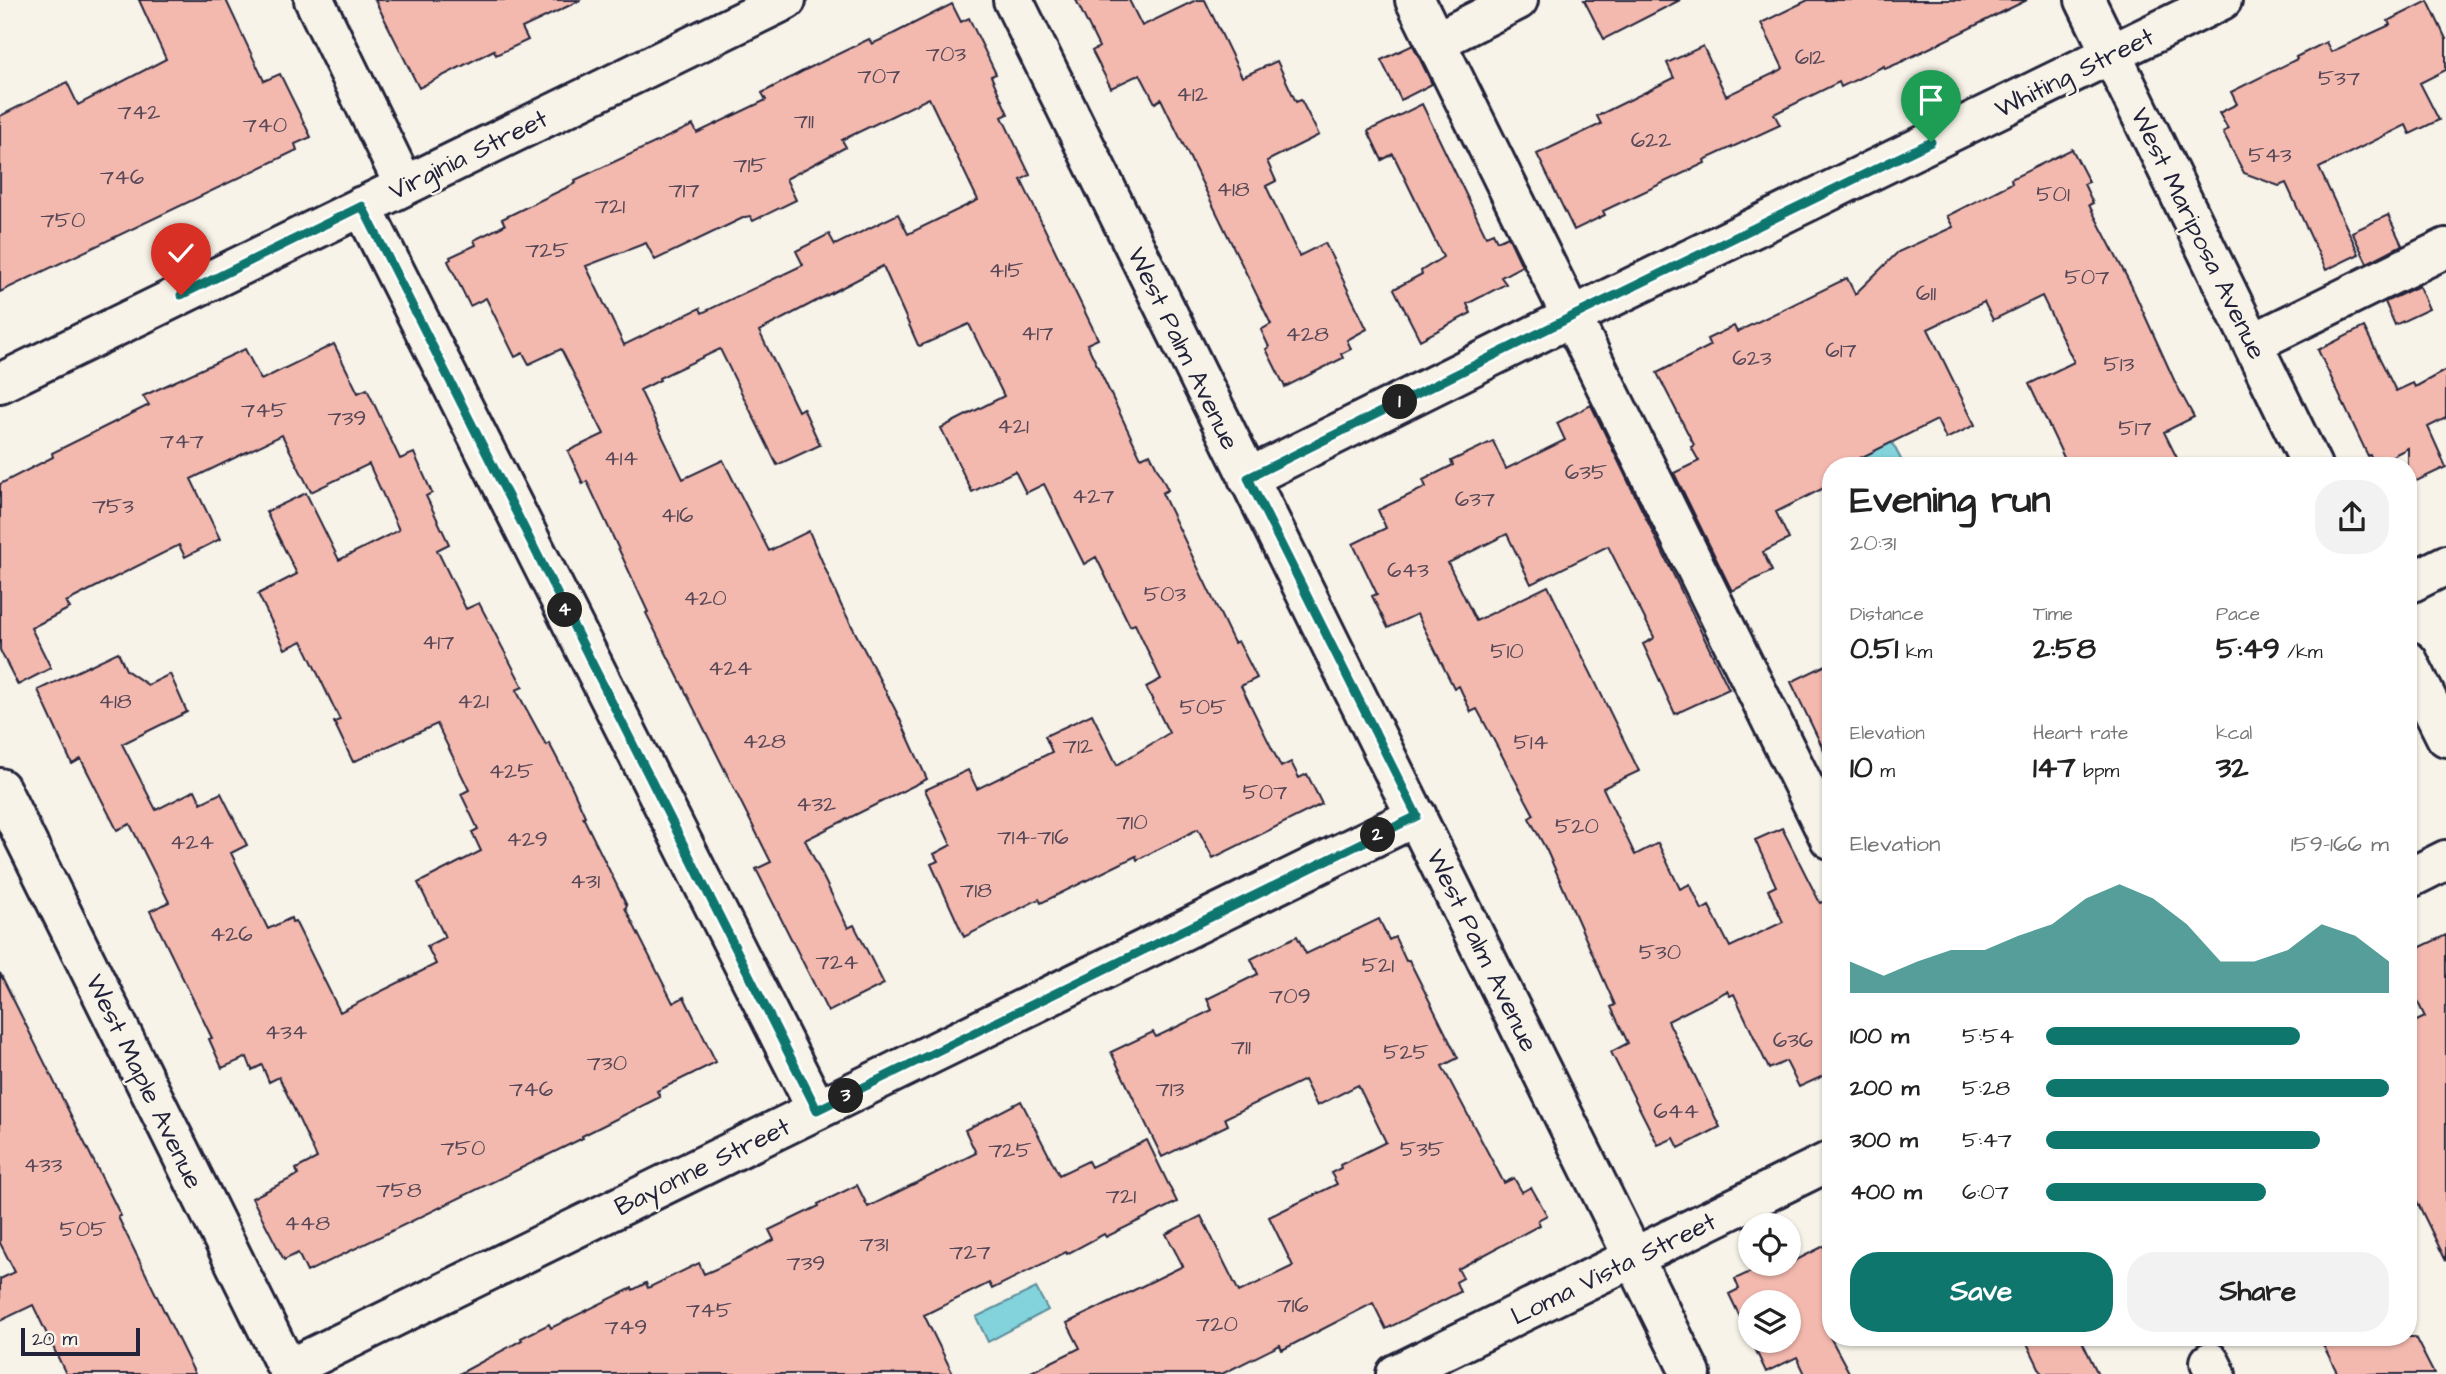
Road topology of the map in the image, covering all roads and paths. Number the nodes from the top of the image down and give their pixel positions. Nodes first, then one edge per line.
1 (314, 0) edge
2 (786, 0) edge
3 (1013, 0) edge
4 (1415, 0) edge
5 (1518, 0) edge
6 (2085, 0) edge
7 (2222, 0) edge
8 (1435, 42) junction
9 (2112, 54) junction
10 (404, 185) junction
11 (362, 206) junction
12 (2446, 248) edge
13 (1571, 317) junction
14 (2253, 343) junction
15 (0, 383) edge
16 (2308, 457) edge
17 (1248, 478) junction
18 (2446, 565) edge
19 (2417, 580) edge
20 (2417, 679) edge
21 (2446, 737) edge
22 (0, 788) edge
23 (1417, 816) junction
24 (1822, 823) edge
25 (2446, 860) edge
26 (2417, 874) edge
27 (817, 1110) junction
28 (1822, 1165) edge
29 (1634, 1258) junction
30 (289, 1371) edge
31 (1396, 1374) edge
32 (1691, 1374) edge

1 - 10 street
2 - 10 street, Virginia Street
3 - 17 street, West Palm Avenue
4 - 8 street
5 - 8 street
6 - 9 street, West Mariposa Avenue
7 - 9 street, Whiting Street
8 - 13 street
9 - 13 street, Whiting Street
9 - 14 street, West Mariposa Avenue
10 - 11 street, Virginia Street
11 - 15 street, Virginia Street
11 - 27 street
12 - 14 street
13 - 17 street, Whiting Street
13 - 24 street
14 - 16 street, West Mariposa Avenue
17 - 23 street, West Palm Avenue
18 - 19 street
20 - 21 street
22 - 30 street, West Maple Avenue
23 - 27 street, Bayonne Street
23 - 29 street, West Palm Avenue
25 - 26 street
27 - 30 street, Bayonne Street
28 - 29 street, Loma Vista Street
29 - 31 street, Loma Vista Street
29 - 32 street, West Palm Avenue

